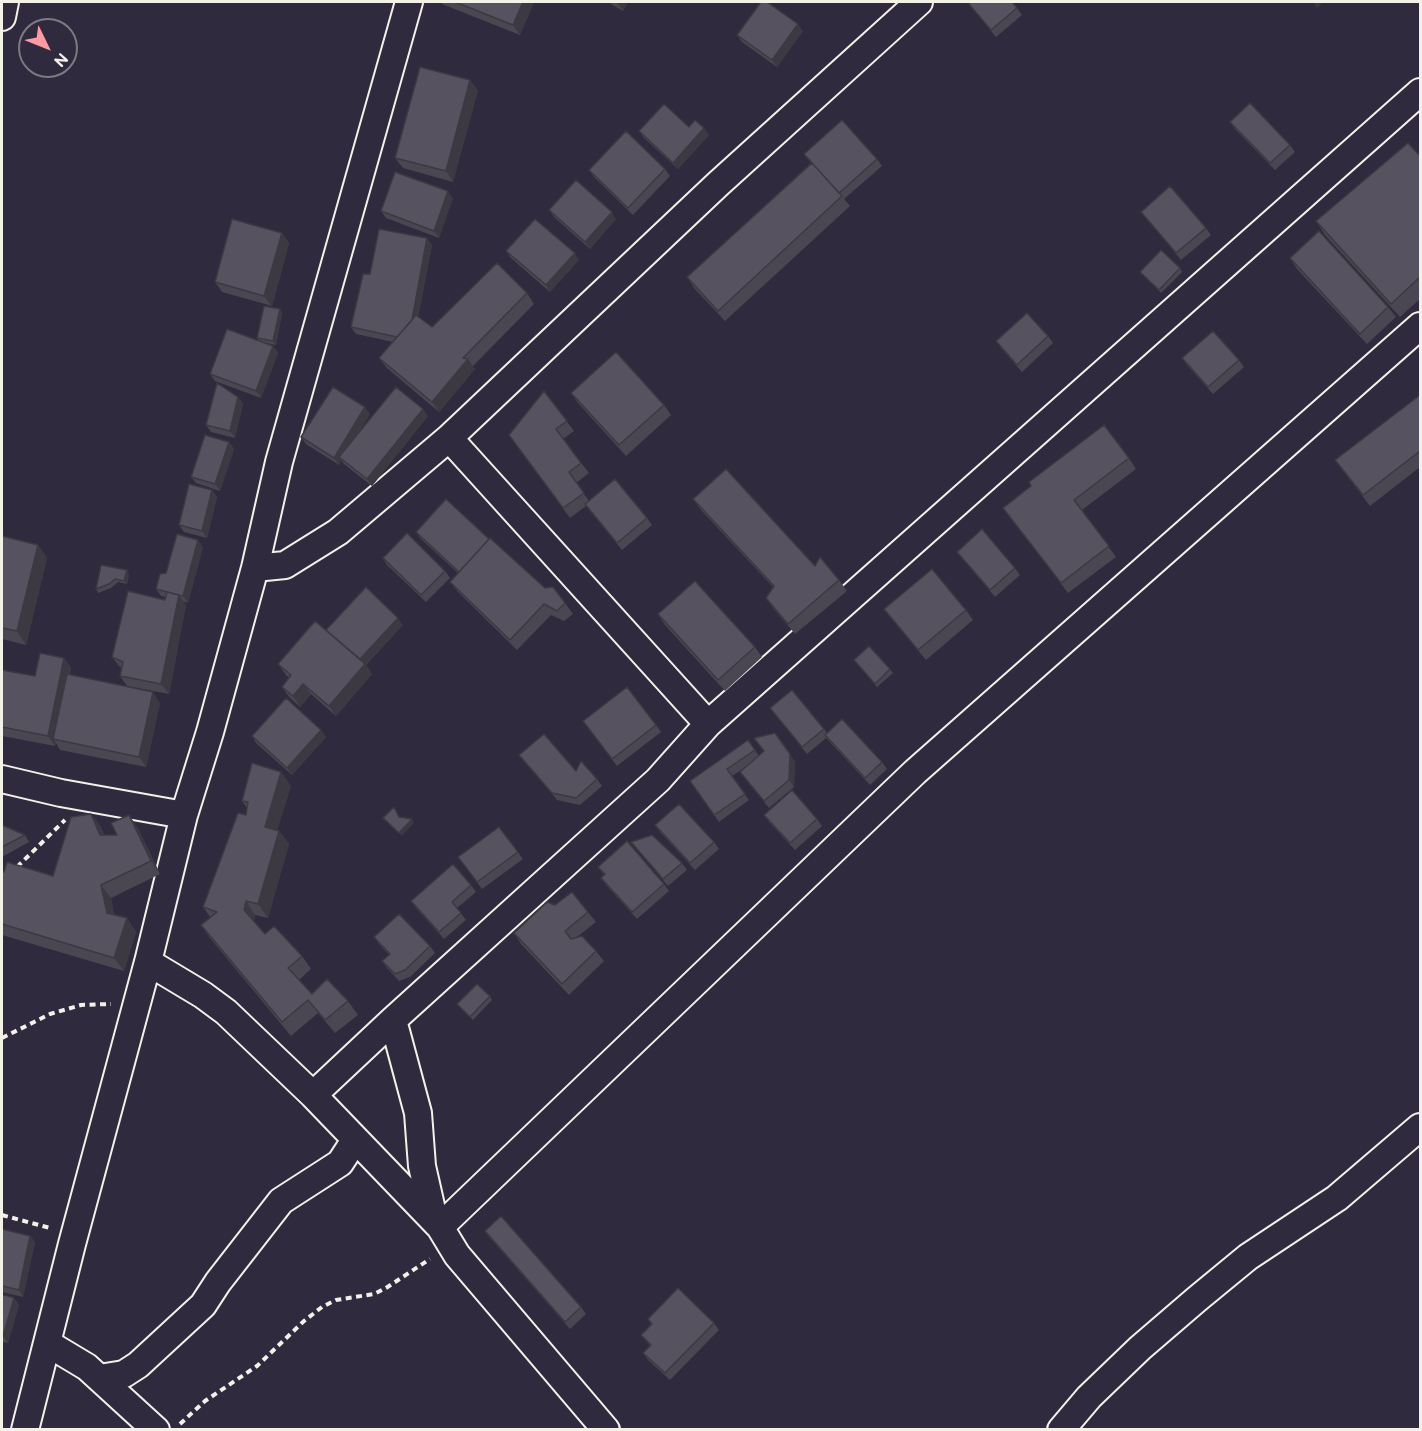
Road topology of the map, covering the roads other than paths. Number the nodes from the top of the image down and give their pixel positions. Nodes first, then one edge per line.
1 (5, 2) edge
2 (408, 2) edge
3 (919, 2) edge
4 (2, 17) edge
5 (1420, 92) edge
6 (1420, 326) edge
7 (449, 438) junction
8 (255, 568) junction
9 (708, 724) junction
10 (2, 779) edge
11 (184, 814) junction
12 (148, 962) junction
13 (393, 1020) junction
14 (313, 1095) junction
15 (1420, 1127) edge
16 (355, 1140) junction
17 (442, 1232) junction
18 (46, 1343) junction
19 (99, 1378) junction
20 (25, 1430) edge
21 (156, 1430) edge
22 (606, 1430) edge
23 (1061, 1430) edge

1 - 4 street
2 - 8 street
3 - 7 street
5 - 9 street
6 - 17 street
7 - 8 street
7 - 9 street
8 - 11 street
9 - 13 street
10 - 11 street
11 - 12 street
12 - 14 street
12 - 18 street
13 - 14 street
13 - 17 street
14 - 16 street
15 - 23 street
16 - 17 street
16 - 19 street
17 - 22 street
18 - 19 street
18 - 20 street
19 - 21 street

